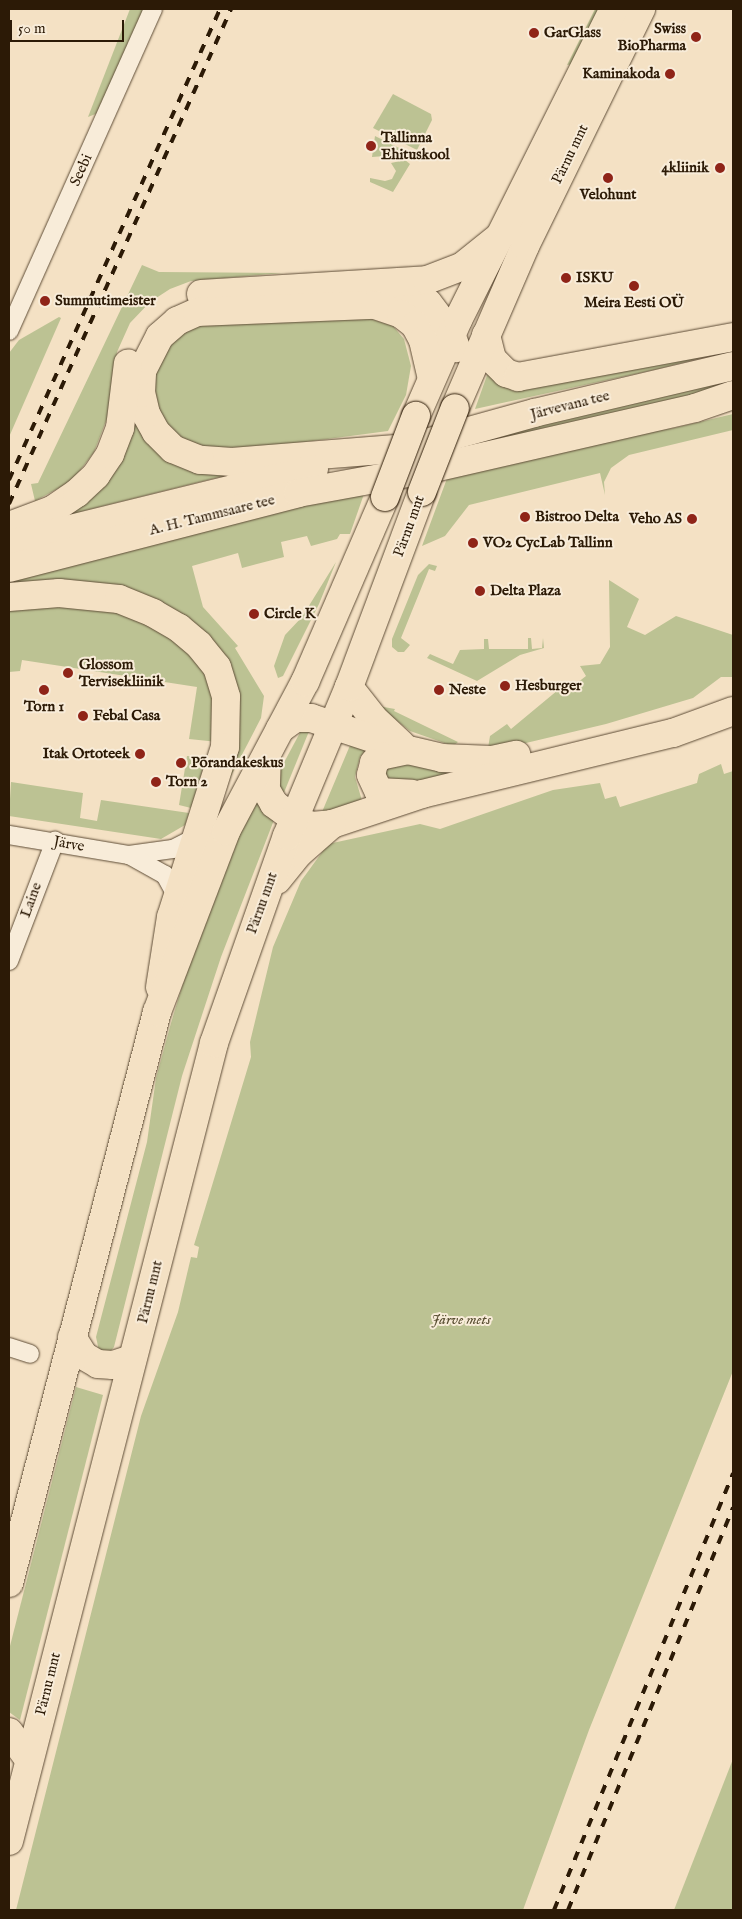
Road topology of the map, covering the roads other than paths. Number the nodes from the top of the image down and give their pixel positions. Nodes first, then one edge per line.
1 (153, 9) edge
2 (614, 9) edge
3 (641, 9) edge
4 (499, 237) junction
5 (388, 283) junction
6 (9, 331) edge
7 (451, 334) junction
8 (486, 335) junction
9 (733, 337) edge
10 (733, 366) edge
11 (431, 375) junction
12 (466, 381) junction
13 (733, 395) edge
14 (733, 405) edge
15 (695, 408) junction
16 (416, 471) junction
17 (9, 526) edge
18 (9, 544) edge
19 (9, 568) edge
20 (9, 597) edge
21 (348, 687) junction
22 (733, 693) edge
23 (733, 710) edge
24 (332, 724) junction
25 (274, 738) junction
26 (408, 750) junction
27 (422, 794) junction
28 (293, 818) junction
29 (332, 824) junction
30 (9, 835) edge
31 (194, 839) junction
32 (55, 841) junction
33 (129, 855) junction
34 (177, 897) junction
35 (264, 897) junction
36 (9, 961) edge
37 (157, 1012) junction
38 (72, 1337) junction
39 (9, 1347) edge
40 (30, 1354) dead end
41 (132, 1359) junction
42 (9, 1583) edge
43 (9, 1732) edge
44 (29, 1760) junction
45 (9, 1841) edge

1 - 6 street, Seebi
2 - 4 main road, Pärnu mnt
3 - 8 main road, Pärnu mnt
4 - 5 main road
4 - 7 main road, Pärnu mnt
5 - 7 main road
5 - 17 main road
7 - 11 main road, Pärnu mnt
7 - 12 main road
8 - 9 main road
8 - 12 main road, Pärnu mnt
10 - 16 main road, Järvevana tee
11 - 16 main road
11 - 25 main road, Pärnu mnt, bridge
12 - 16 main road, Pärnu mnt, bridge
13 - 15 main road, Järvevana tee
14 - 15 main road
15 - 16 main road, Järvevana tee
16 - 18 main road, A. H. Tammsaare tee
16 - 19 main road, A. H. Tammsaare tee
16 - 21 main road, Pärnu mnt
20 - 31 main road
21 - 24 main road, Pärnu mnt
21 - 26 main road
22 - 26 main road
23 - 27 main road
24 - 25 main road
24 - 26 main road
24 - 28 main road, Pärnu mnt
25 - 28 main road
25 - 37 main road, Pärnu mnt
26 - 27 main road
27 - 29 main road
28 - 29 main road
28 - 35 main road, Pärnu mnt
29 - 35 main road
30 - 32 street, Järve
31 - 33 street, Järve
31 - 34 main road
32 - 33 street, Järve
32 - 36 street, Laine
33 - 34 street, Järve
34 - 37 main road
35 - 41 main road, Pärnu mnt
37 - 38 main road, Pärnu mnt
38 - 41 main road
38 - 42 main road, Pärnu mnt
39 - 40 street
41 - 44 main road, Pärnu mnt
43 - 44 main road
44 - 45 main road, Pärnu mnt

